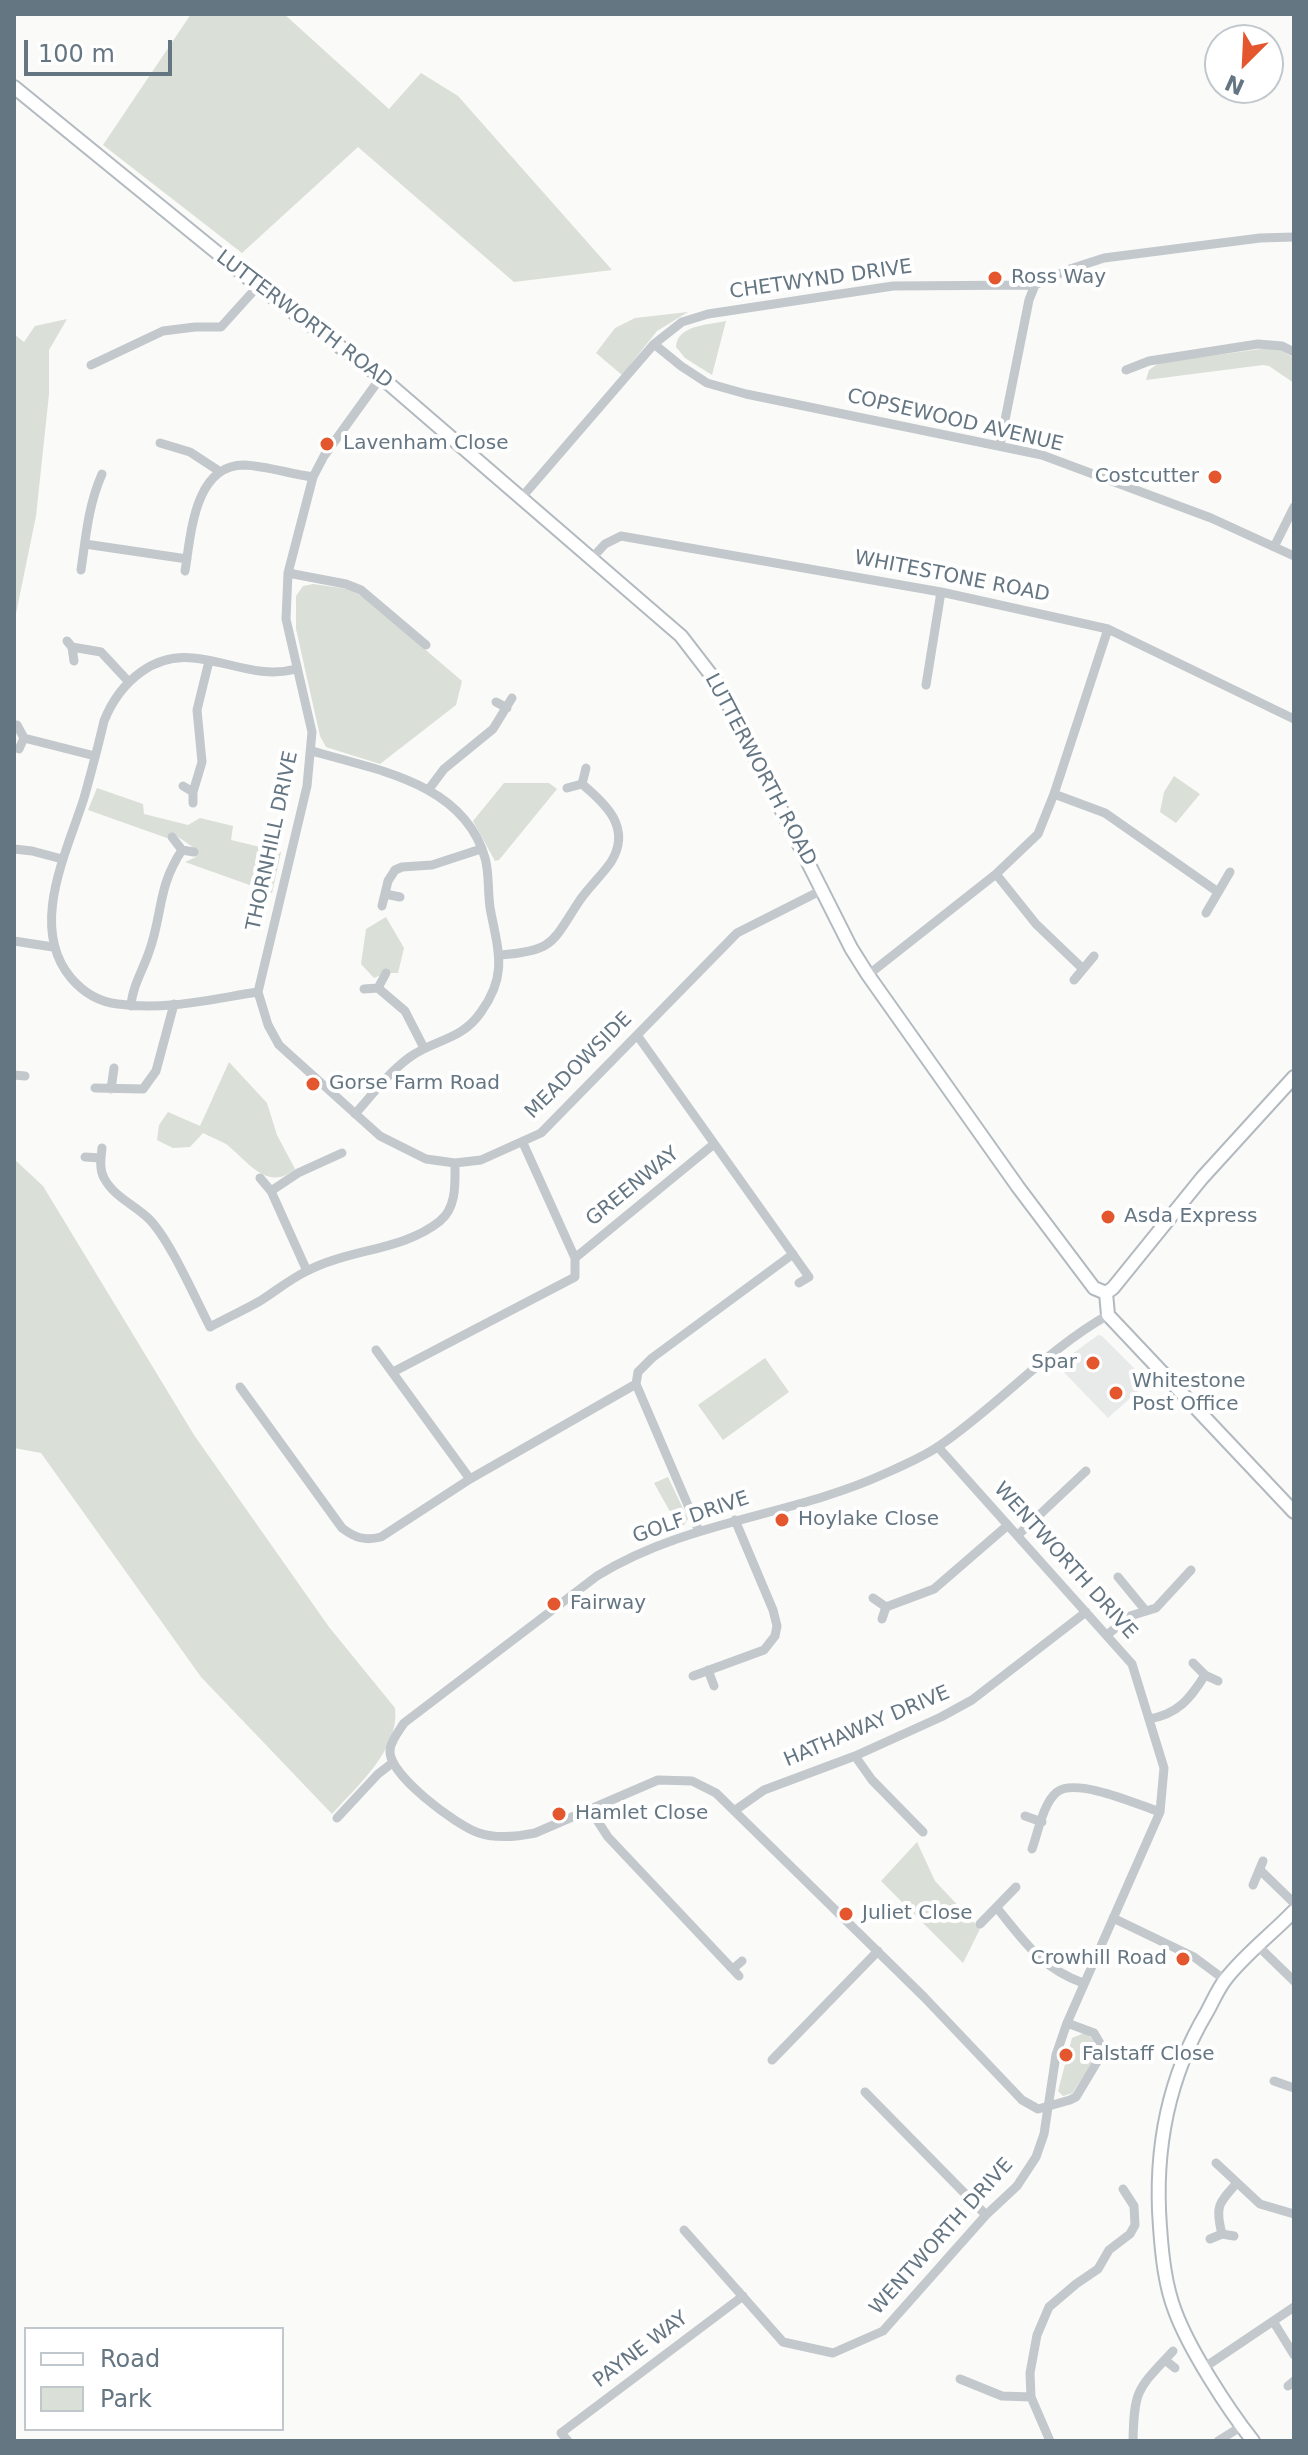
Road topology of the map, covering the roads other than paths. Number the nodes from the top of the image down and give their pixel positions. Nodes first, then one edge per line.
1 (14, 87) edge
2 (1294, 237) edge
3 (1035, 285) junction
4 (258, 286) junction
5 (654, 344) junction
6 (1294, 352) edge
7 (98, 367) dead end
8 (1126, 370) dead end
9 (381, 377) junction
10 (160, 443) dead end
11 (1000, 445) junction
12 (219, 471) junction
13 (102, 474) dead end
14 (313, 477) junction
15 (87, 481) dead end
16 (97, 486) junction
17 (522, 497) junction
18 (1294, 507) edge
19 (85, 544) junction
20 (1274, 547) junction
21 (1294, 556) edge
22 (593, 557) junction
23 (187, 559) junction
24 (81, 570) dead end
25 (185, 571) dead end
26 (288, 573) junction
27 (941, 592) junction
28 (1108, 629) junction
29 (426, 645) dead end
30 (74, 661) dead end
31 (209, 661) junction
32 (296, 669) junction
33 (128, 681) junction
34 (926, 685) dead end
35 (512, 698) dead end
36 (496, 702) dead end
37 (507, 708) junction
38 (1294, 719) edge
39 (17, 725) dead end
40 (24, 738) junction
41 (19, 749) dead end
42 (312, 751) junction
43 (95, 756) junction
44 (586, 768) dead end
45 (582, 784) junction
46 (183, 786) dead end
47 (567, 788) dead end
48 (429, 789) junction
49 (1054, 794) junction
50 (172, 837) dead end
51 (14, 849) edge
52 (481, 849) junction
53 (182, 850) junction
54 (194, 852) dead end
55 (62, 859) junction
56 (1230, 872) dead end
57 (996, 874) junction
58 (822, 890) junction
59 (1218, 892) junction
60 (385, 894) junction
61 (400, 897) dead end
62 (382, 906) dead end
63 (1206, 913) dead end
64 (14, 941) edge
65 (53, 947) junction
66 (500, 955) junction
67 (1094, 956) dead end
68 (1082, 968) junction
69 (386, 973) dead end
70 (868, 975) junction
71 (1074, 980) dead end
72 (378, 988) junction
73 (364, 989) dead end
74 (258, 992) junction
75 (174, 1004) junction
76 (131, 1006) junction
77 (637, 1035) junction
78 (424, 1048) junction
79 (114, 1068) dead end
80 (14, 1075) edge
81 (25, 1076) dead end
82 (1294, 1077) edge
83 (95, 1088) dead end
84 (111, 1089) junction
85 (355, 1114) junction
86 (523, 1143) junction
87 (714, 1144) junction
88 (342, 1153) dead end
89 (85, 1157) dead end
90 (455, 1163) junction
91 (260, 1178) dead end
92 (271, 1191) junction
93 (793, 1254) junction
94 (575, 1258) junction
95 (307, 1271) junction
96 (799, 1283) dead end
97 (1106, 1293) junction
98 (1108, 1315) junction
99 (376, 1350) dead end
100 (393, 1372) junction
101 (636, 1384) junction
102 (240, 1387) dead end
103 (938, 1447) junction
104 (1086, 1471) dead end
105 (470, 1479) junction
106 (1294, 1512) edge
107 (735, 1520) junction
108 (1008, 1525) junction
109 (699, 1531) junction
110 (1018, 1535) junction
111 (1191, 1570) dead end
112 (1118, 1577) dead end
113 (873, 1598) dead end
114 (886, 1607) junction
115 (1146, 1611) junction
116 (1086, 1612) junction
117 (882, 1619) dead end
118 (1107, 1635) junction
119 (1193, 1663) dead end
120 (708, 1670) junction
121 (1205, 1675) junction
122 (693, 1676) dead end
123 (1218, 1681) dead end
124 (714, 1686) dead end
125 (1149, 1719) junction
126 (855, 1756) junction
127 (391, 1764) junction
128 (591, 1811) junction
129 (734, 1811) junction
130 (1160, 1812) junction
131 (1025, 1816) dead end
132 (337, 1818) dead end
133 (1042, 1822) junction
134 (923, 1832) dead end
135 (1032, 1849) dead end
136 (1253, 1885) dead end
137 (1016, 1887) dead end
138 (1294, 1903) edge
139 (997, 1908) junction
140 (1294, 1911) edge
141 (1113, 1918) junction
142 (980, 1924) dead end
143 (1259, 1947) junction
144 (878, 1951) junction
145 (742, 1961) dead end
146 (1225, 1980) junction
147 (1294, 1981) edge
148 (1083, 1983) junction
149 (1067, 2023) junction
150 (772, 2060) dead end
151 (1278, 2086) dead end
152 (1294, 2088) edge
153 (865, 2092) dead end
154 (1047, 2108) junction
155 (1216, 2163) dead end
156 (1236, 2184) junction
157 (1123, 2189) dead end
158 (1141, 2191) dead end
159 (1129, 2199) junction
160 (1294, 2214) edge
161 (986, 2215) junction
162 (684, 2230) dead end
163 (1222, 2234) junction
164 (1234, 2236) dead end
165 (1210, 2239) dead end
166 (743, 2296) junction
167 (1294, 2307) edge
168 (1273, 2321) junction
169 (1173, 2351) dead end
170 (1294, 2355) edge
171 (1165, 2360) junction
172 (1205, 2367) junction
173 (1175, 2368) dead end
174 (960, 2379) dead end
175 (974, 2386) junction
176 (969, 2397) dead end
177 (1031, 2397) junction
178 (1242, 2426) junction
179 (564, 2437) edge
180 (1050, 2441) edge
181 (1133, 2441) edge
182 (1218, 2441) edge
183 (1253, 2441) edge

1 - 4 main road, LUTTERWORTH ROAD
2 - 3 street, CHETWYND DRIVE
3 - 5 street, CHETWYND DRIVE
3 - 11 street
4 - 7 street
4 - 9 main road, LUTTERWORTH ROAD
5 - 11 street, COPSEWOOD AVENUE
5 - 17 street, CHETWYND DRIVE
6 - 8 street
9 - 14 street, THORNHILL DRIVE
9 - 17 main road, LUTTERWORTH ROAD
10 - 12 street
11 - 20 street, COPSEWOOD AVENUE
12 - 14 street
12 - 23 street
13 - 16 street
14 - 26 street, THORNHILL DRIVE
15 - 16 street
16 - 19 street
17 - 22 main road, LUTTERWORTH ROAD
18 - 20 street
19 - 23 street
19 - 24 street
20 - 21 street, COPSEWOOD AVENUE
22 - 27 street, WHITESTONE ROAD
22 - 58 main road, LUTTERWORTH ROAD
23 - 25 street
26 - 29 street
26 - 32 street, THORNHILL DRIVE
27 - 28 street, WHITESTONE ROAD
27 - 34 street
28 - 38 street, WHITESTONE ROAD
28 - 49 street
30 - 33 street
31 - 32 street
31 - 33 street
31 - 46 street
32 - 42 street, THORNHILL DRIVE
33 - 43 street
35 - 37 street
36 - 37 street
37 - 48 street
39 - 40 street
40 - 41 street
40 - 43 street
42 - 48 street
42 - 74 street, THORNHILL DRIVE
43 - 55 street
44 - 45 street
45 - 47 street
45 - 66 street
48 - 52 street
49 - 57 street
49 - 59 street
50 - 53 street
51 - 55 street
52 - 60 street
52 - 66 street
53 - 54 street
53 - 76 street
55 - 65 street
56 - 59 street
57 - 68 street
57 - 70 street
58 - 70 main road, LUTTERWORTH ROAD
58 - 77 street, MEADOWSIDE
59 - 63 street
60 - 61 street
60 - 62 street
64 - 65 street
65 - 76 street
66 - 78 street
67 - 68 street
68 - 71 street
69 - 72 street
70 - 97 main road, LUTTERWORTH ROAD
72 - 73 street
72 - 78 street
74 - 75 street
74 - 85 street
75 - 76 street
75 - 84 street
77 - 86 street, MEADOWSIDE
77 - 87 street
78 - 85 street
79 - 84 street
80 - 81 street
82 - 97 main road
83 - 84 street
85 - 90 street
86 - 90 street
86 - 94 street, MEADOWSIDE
87 - 93 street
87 - 94 street, GREENWAY
88 - 92 street
89 - 95 street
90 - 95 street
91 - 92 street
92 - 95 street
93 - 96 street
93 - 101 street
94 - 100 street
97 - 98 main road
98 - 103 street, GOLF DRIVE
98 - 106 main road
99 - 100 street
100 - 105 street
101 - 105 street
101 - 109 street
102 - 105 street
103 - 107 street, GOLF DRIVE
103 - 108 street, WENTWORTH DRIVE
104 - 110 street
107 - 109 street, GOLF DRIVE
107 - 120 street
108 - 110 street, WENTWORTH DRIVE
108 - 114 street
109 - 127 street, GOLF DRIVE
110 - 116 street, WENTWORTH DRIVE
111 - 115 street
112 - 115 street
113 - 114 street
114 - 117 street
115 - 118 street
116 - 118 street, WENTWORTH DRIVE
116 - 126 street, HATHAWAY DRIVE
118 - 125 street, WENTWORTH DRIVE
119 - 121 street
120 - 122 street
120 - 124 street
121 - 123 street
121 - 125 street
125 - 130 street, WENTWORTH DRIVE
126 - 129 street, HATHAWAY DRIVE
126 - 134 street
127 - 128 street
127 - 132 street
128 - 129 street
128 - 145 street
129 - 144 street
130 - 133 street
130 - 141 street, WENTWORTH DRIVE
131 - 133 street
133 - 135 street
136 - 138 street
137 - 139 street
139 - 142 street
139 - 148 street
140 - 143 main road
141 - 146 street
141 - 148 street, WENTWORTH DRIVE
143 - 146 main road
143 - 147 street
144 - 150 street
144 - 154 street
146 - 172 main road
148 - 149 street, WENTWORTH DRIVE
149 - 154 street, WENTWORTH DRIVE
149 - 154 street
151 - 152 street
153 - 161 street
154 - 161 street, WENTWORTH DRIVE
155 - 156 street
156 - 160 street
156 - 163 street
157 - 159 street
158 - 159 street
159 - 177 street
161 - 166 street, WENTWORTH DRIVE
162 - 166 street, WENTWORTH DRIVE
163 - 164 street
163 - 165 street
166 - 179 street, PAYNE WAY
167 - 168 street
168 - 170 street
168 - 172 street
169 - 171 street
171 - 173 street
171 - 181 street
172 - 178 main road
174 - 175 street
175 - 176 street
175 - 177 street
177 - 180 street
178 - 182 street
178 - 183 main road

